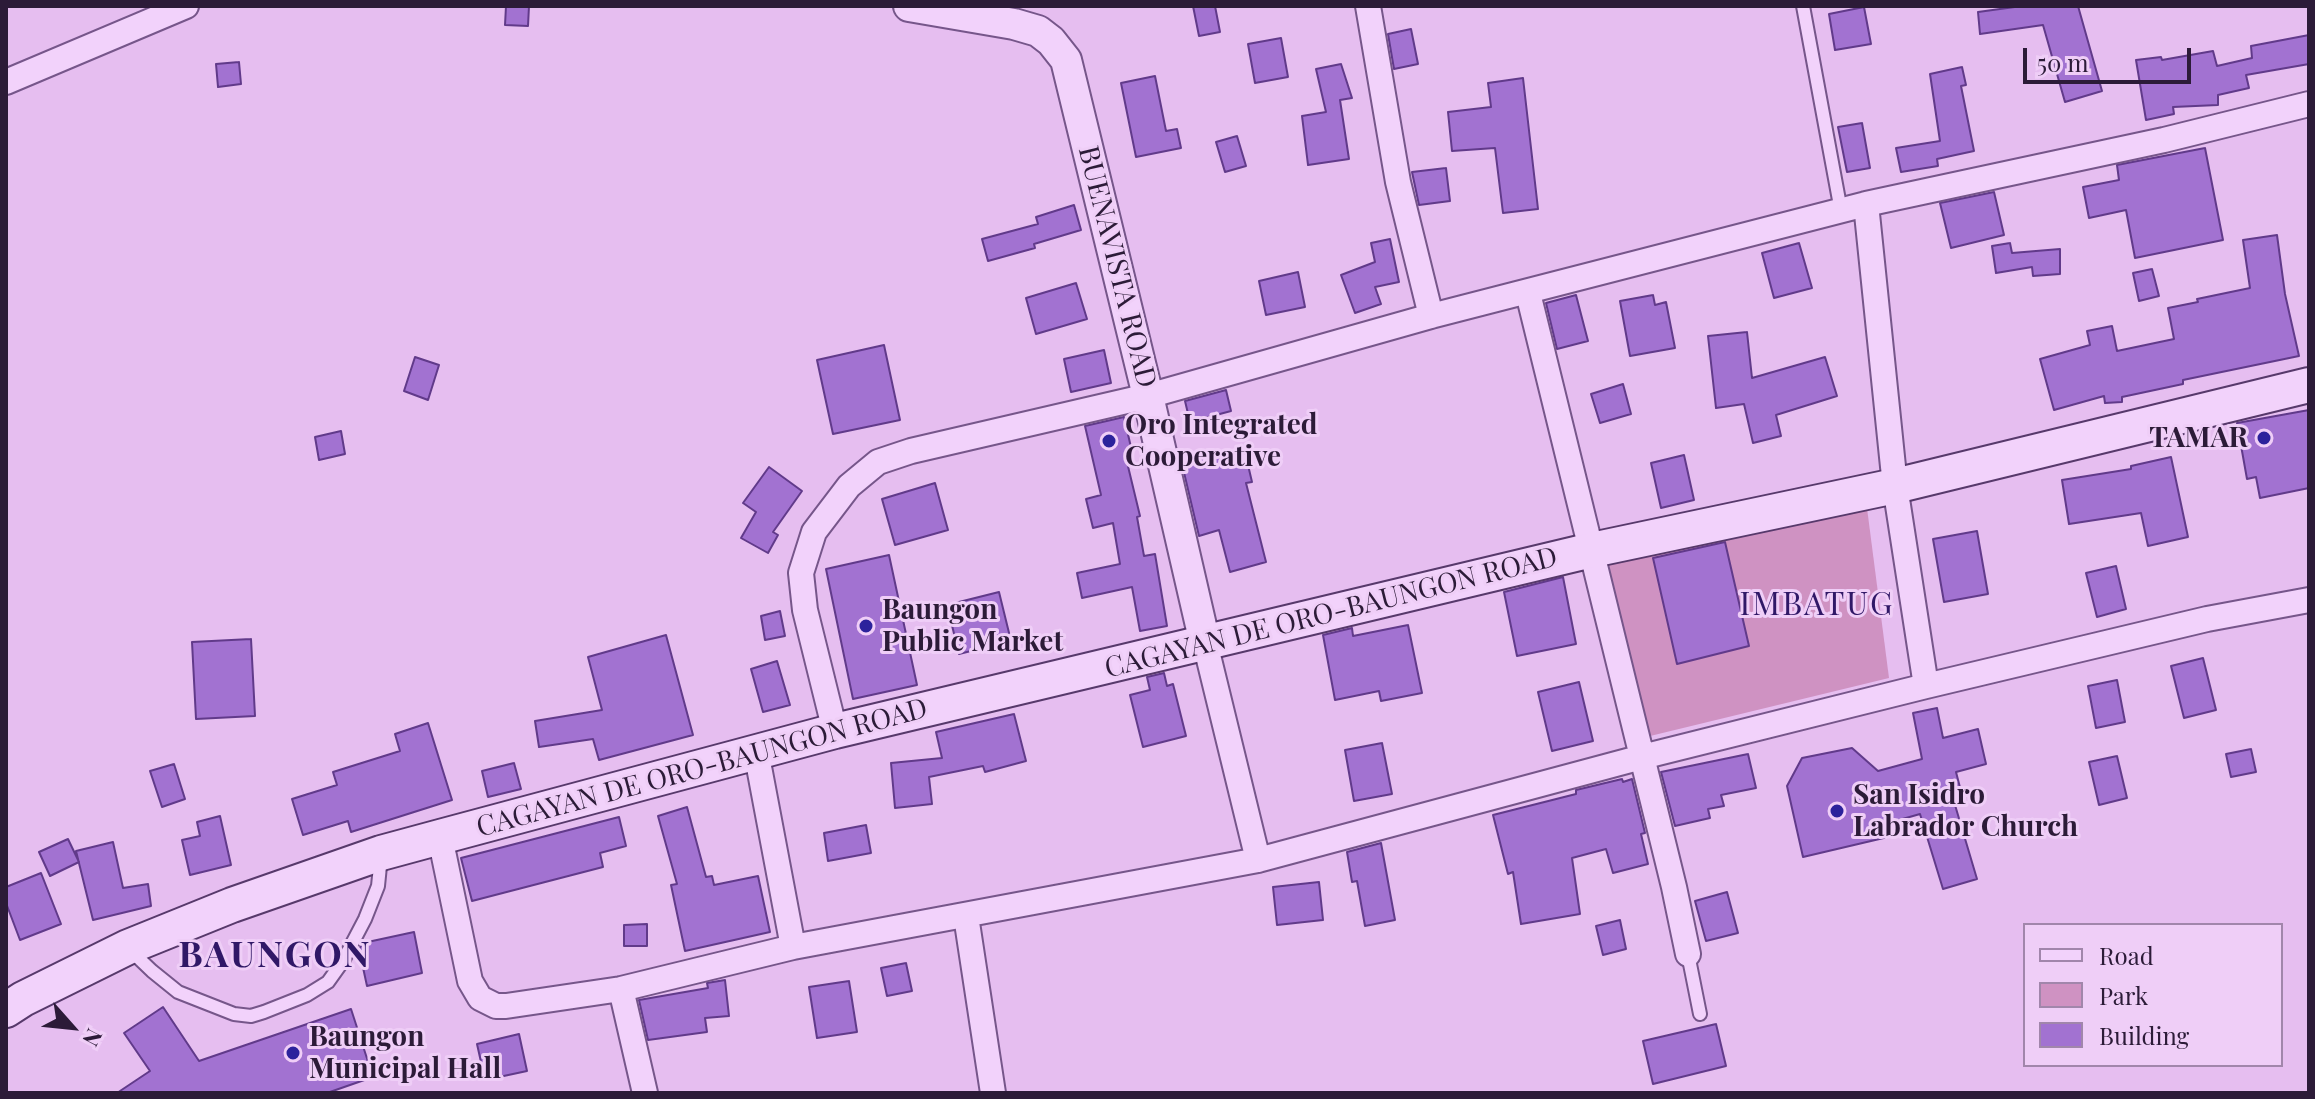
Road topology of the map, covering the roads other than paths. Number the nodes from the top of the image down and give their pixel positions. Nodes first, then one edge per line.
1 (186, 6) edge
2 (909, 6) edge
3 (1368, 6) edge
4 (1803, 6) edge
5 (6, 82) edge
6 (2309, 104) edge
7 (1866, 204) junction
8 (1841, 211) junction
9 (1528, 293) junction
10 (1431, 316) junction
11 (2309, 385) edge
12 (1148, 396) junction
13 (1895, 486) junction
14 (1592, 550) junction
15 (2309, 600) edge
16 (1205, 643) junction
17 (1926, 686) junction
18 (835, 731) junction
19 (756, 751) junction
20 (1642, 757) junction
21 (440, 837) junction
22 (381, 853) junction
23 (1258, 860) junction
24 (966, 916) junction
25 (128, 947) junction
26 (793, 947) junction
27 (1688, 954) joint
28 (621, 989) junction
29 (6, 1010) edge
30 (1700, 1014) dead end
31 (645, 1093) edge
32 (993, 1093) edge

1 - 5 street
2 - 12 street, BUENAVISTA ROAD
3 - 10 street
4 - 8 lane
6 - 7 street
7 - 8 street
7 - 13 street
8 - 9 street
9 - 10 street
9 - 14 street
10 - 12 street
11 - 13 main road, CAGAYAN DE ORO-BAUNGON ROAD
12 - 16 street, BUENAVISTA ROAD
12 - 18 street
13 - 14 main road, CAGAYAN DE ORO-BAUNGON ROAD
13 - 17 street
14 - 16 main road, CAGAYAN DE ORO-BAUNGON ROAD
14 - 20 street
15 - 17 street
16 - 18 main road, CAGAYAN DE ORO-BAUNGON ROAD
16 - 23 street
17 - 20 street
18 - 19 main road, CAGAYAN DE ORO-BAUNGON ROAD
19 - 21 main road, CAGAYAN DE ORO-BAUNGON ROAD
19 - 26 street
20 - 23 street
20 - 27 street
21 - 22 main road, CAGAYAN DE ORO-BAUNGON ROAD
21 - 28 street
22 - 25 main road, CAGAYAN DE ORO-BAUNGON ROAD
22 - 25 lane
23 - 24 street
24 - 26 street
24 - 32 street
25 - 29 main road, CAGAYAN DE ORO-BAUNGON ROAD
26 - 28 street
27 - 30 lane
28 - 31 street

